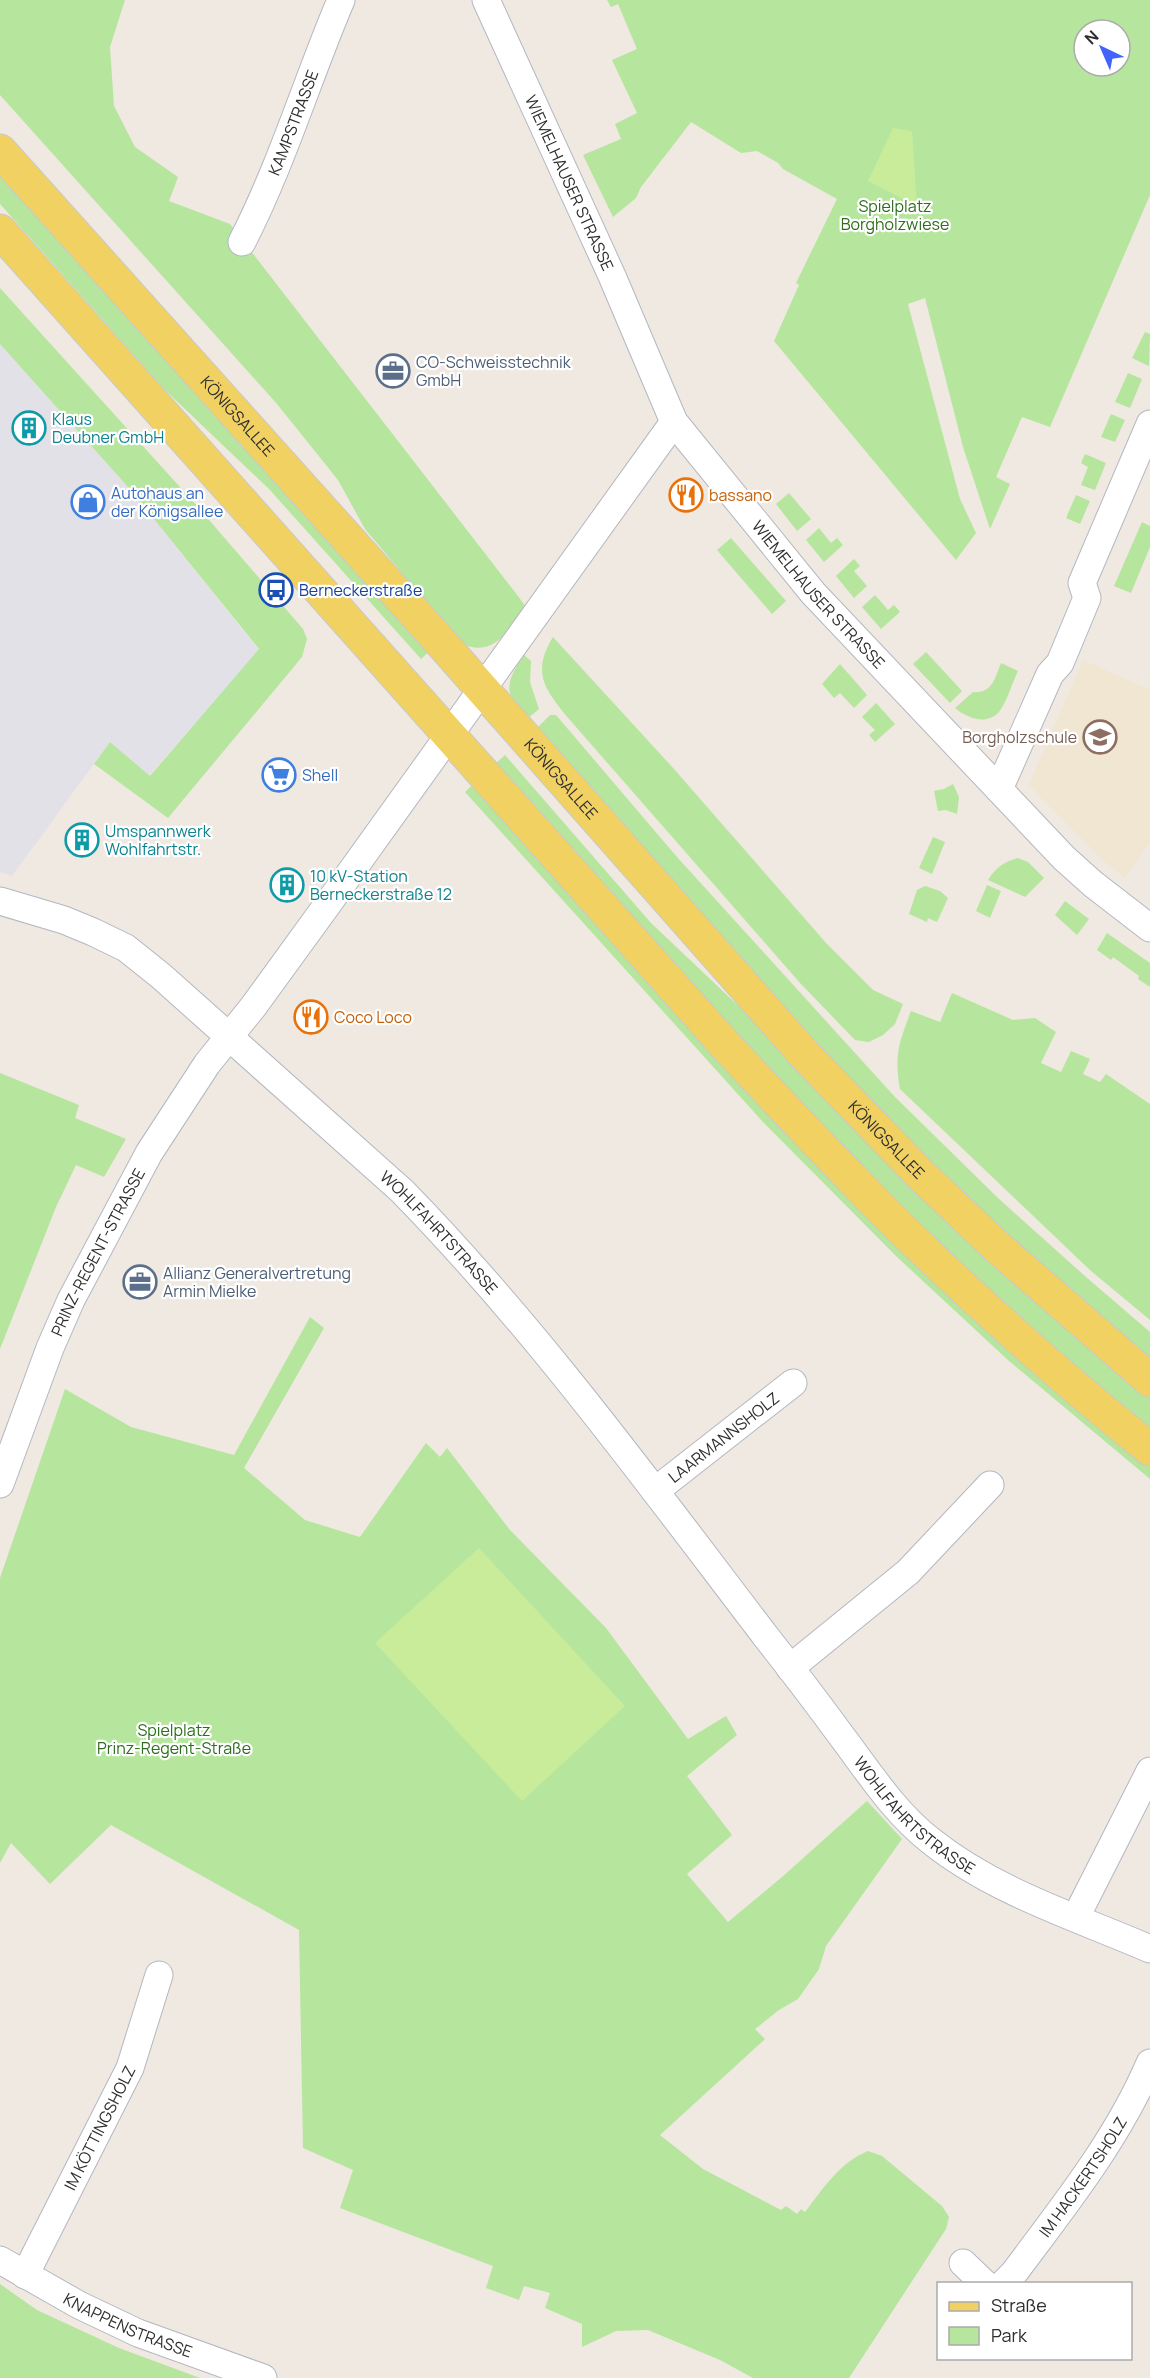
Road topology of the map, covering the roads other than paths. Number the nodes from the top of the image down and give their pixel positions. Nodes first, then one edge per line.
1 (341, 0) edge
2 (486, 0) edge
3 (0, 151) edge
4 (0, 231) edge
5 (242, 242) dead end
6 (674, 422) junction
7 (1150, 424) edge
8 (481, 689) junction
9 (449, 734) junction
10 (999, 789) junction
11 (0, 901) edge
12 (1150, 928) edge
13 (228, 1037) junction
14 (1150, 1380) edge
15 (793, 1383) dead end
16 (1150, 1449) edge
17 (0, 1484) edge
18 (990, 1485) dead end
19 (655, 1491) junction
20 (790, 1668) junction
21 (1150, 1771) edge
22 (1076, 1917) junction
23 (1150, 1949) edge
24 (159, 1975) dead end
25 (1150, 2063) edge
26 (0, 2260) edge
27 (963, 2264) dead end
28 (25, 2275) junction
29 (984, 2282) edge
30 (1004, 2282) edge
31 (263, 2378) edge

1 - 5 street, KAMPSTRASSE
2 - 6 street, WIEMELHAUSER STRASSE
3 - 8 main road, KÖNIGSALLEE
4 - 9 main road
6 - 8 street
6 - 10 street, WIEMELHAUSER STRASSE
7 - 10 street
8 - 9 street
8 - 14 main road, KÖNIGSALLEE
9 - 13 street
9 - 16 main road
10 - 12 street, WIEMELHAUSER STRASSE
11 - 13 street, WOHLFAHRTSTRASSE
13 - 17 street, PRINZ-REGENT-STRASSE
13 - 19 street, WOHLFAHRTSTRASSE
15 - 19 street, LAARMANNSHOLZ
18 - 20 street
19 - 20 street, WOHLFAHRTSTRASSE
20 - 22 street, WOHLFAHRTSTRASSE
21 - 22 street
22 - 23 street, WOHLFAHRTSTRASSE
24 - 28 street, IM KÖTTINGSHOLZ
25 - 30 street, IM HACKERTSHOLZ
26 - 28 street, KNAPPENSTRASSE
27 - 29 street
28 - 31 street, KNAPPENSTRASSE

